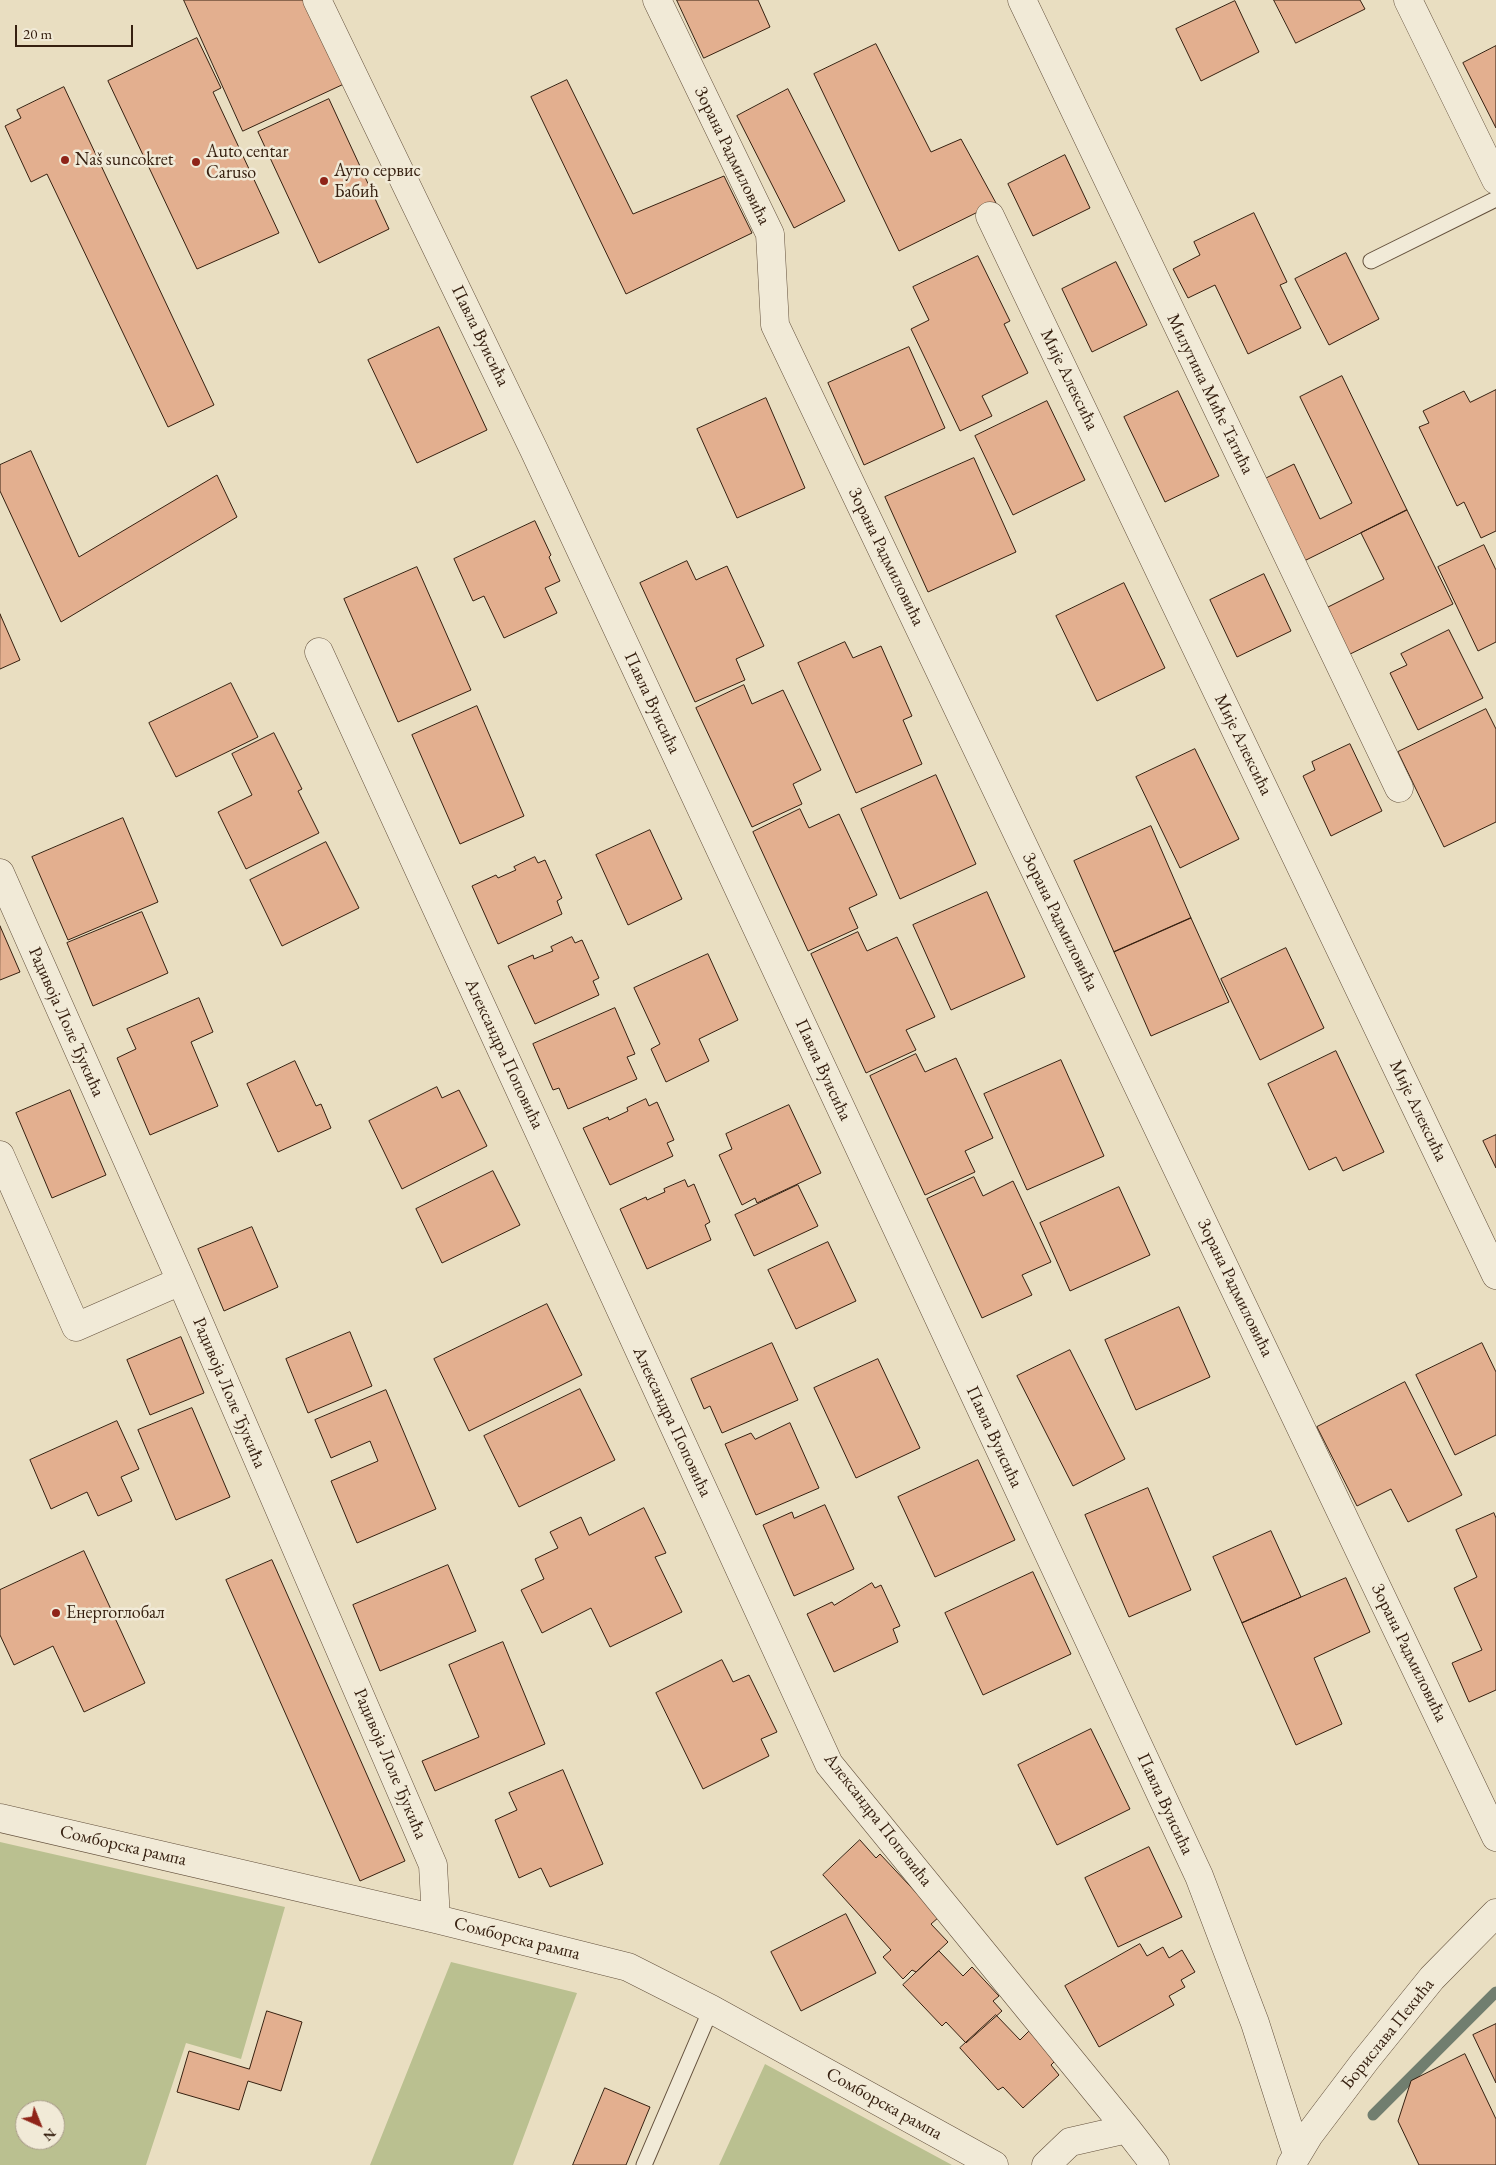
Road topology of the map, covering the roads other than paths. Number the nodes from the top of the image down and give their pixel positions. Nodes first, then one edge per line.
1 (317, 0) edge
2 (657, 0) edge
3 (1022, 0) edge
4 (1408, 0) edge
5 (1496, 180) edge
6 (1496, 199) edge
7 (990, 216) dead end
8 (1371, 261) dead end
9 (319, 652) dead end
10 (1399, 788) dead end
11 (0, 873) edge
12 (0, 1155) edge
13 (1496, 1275) edge
14 (181, 1281) junction
15 (0, 1818) edge
16 (1496, 1837) edge
17 (1496, 1912) edge
18 (436, 1919) junction
19 (711, 2009) junction
20 (1127, 2129) junction
21 (1294, 2159) edge
22 (644, 2165) edge
23 (994, 2165) edge
24 (1046, 2165) edge
25 (1155, 2165) edge

1 - 21 street, Павла Вуисића
2 - 16 street, Зорана Радмиловића
3 - 10 street, Милутина Миће Татића
4 - 5 street
6 - 8 lane
7 - 13 street, Мије Алексића
9 - 20 street, Александра Поповића
11 - 14 street, Радивоја Лоле Ђукића
12 - 14 street
14 - 18 street, Радивоја Лоле Ђукића
15 - 18 street, Сомборска рампа
17 - 21 street, Борислава Пекића
18 - 19 street, Сомборска рампа
19 - 22 lane
19 - 23 street, Сомборска рампа
20 - 24 street
20 - 25 street

